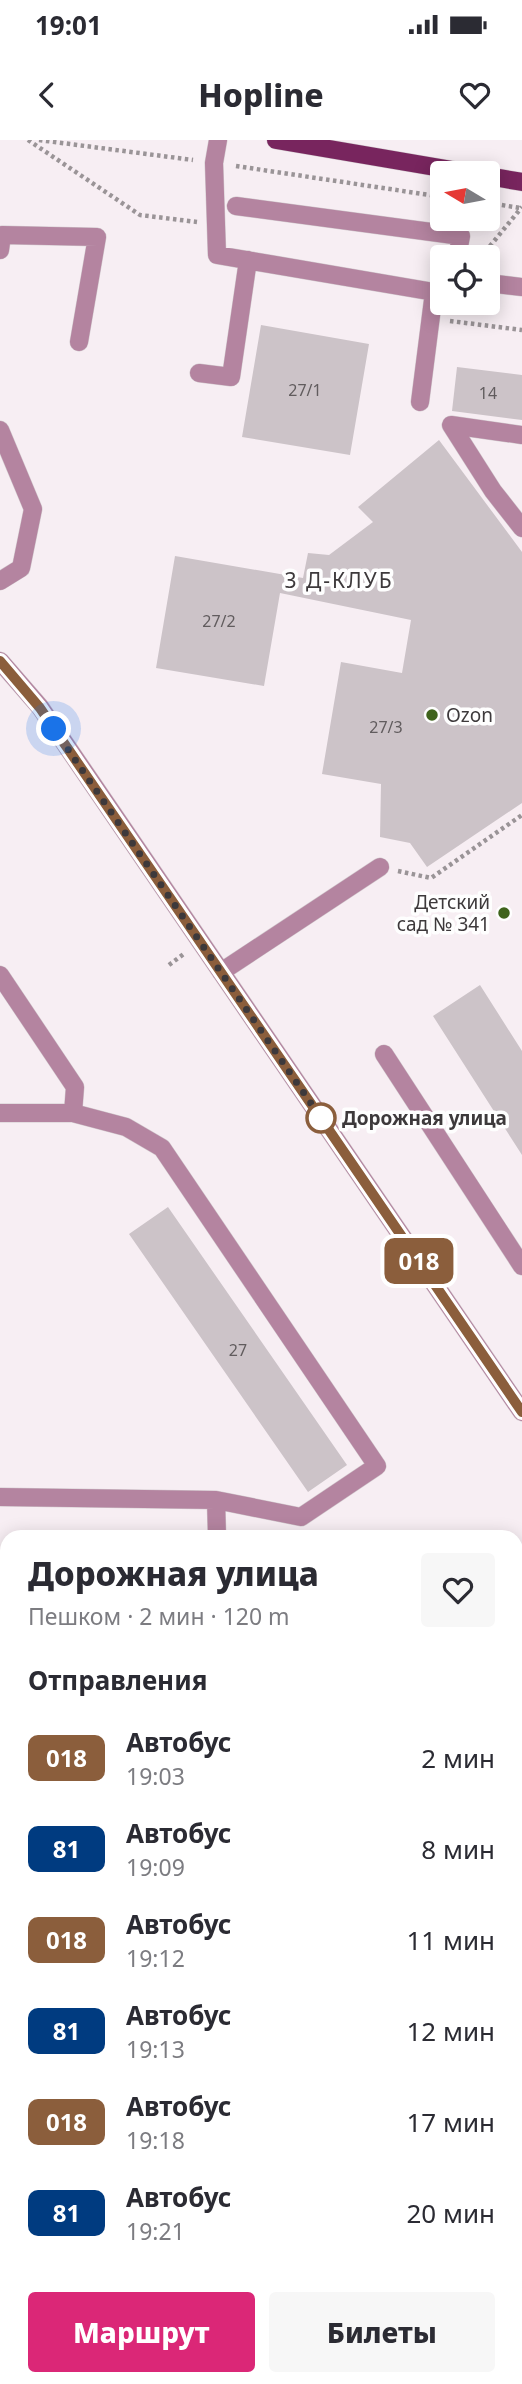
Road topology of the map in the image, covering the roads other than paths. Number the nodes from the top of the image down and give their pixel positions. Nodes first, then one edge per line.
1 (218, 140) edge
2 (276, 140) edge
3 (430, 166) edge
4 (500, 178) edge
5 (522, 182) edge
6 (236, 206) dead end
7 (459, 245) edge
8 (0, 250) edge
9 (248, 260) junction
10 (500, 284) edge
11 (430, 286) edge
12 (522, 287) edge
13 (434, 315) edge
14 (79, 342) dead end
15 (200, 373) dead end
16 (420, 402) dead end
17 (0, 430) edge
18 (522, 435) edge
19 (522, 528) edge
20 (0, 581) edge
21 (0, 662) edge
22 (380, 867) dead end
23 (221, 972) junction
24 (0, 975) edge
25 (384, 1054) dead end
26 (0, 1113) edge
27 (73, 1113) junction
28 (522, 1266) edge
29 (522, 1412) edge
30 (0, 1497) edge
31 (216, 1500) junction
32 (217, 1530) edge

1 - 9 street
2 - 3 main road
4 - 5 main road
6 - 7 street
8 - 14 street
9 - 11 street
9 - 15 street
10 - 12 street
13 - 16 street
17 - 20 street
18 - 19 street
21 - 23 street
22 - 23 street
23 - 29 street
24 - 27 street
25 - 28 street
26 - 27 street
27 - 31 street
30 - 31 street
31 - 32 street

